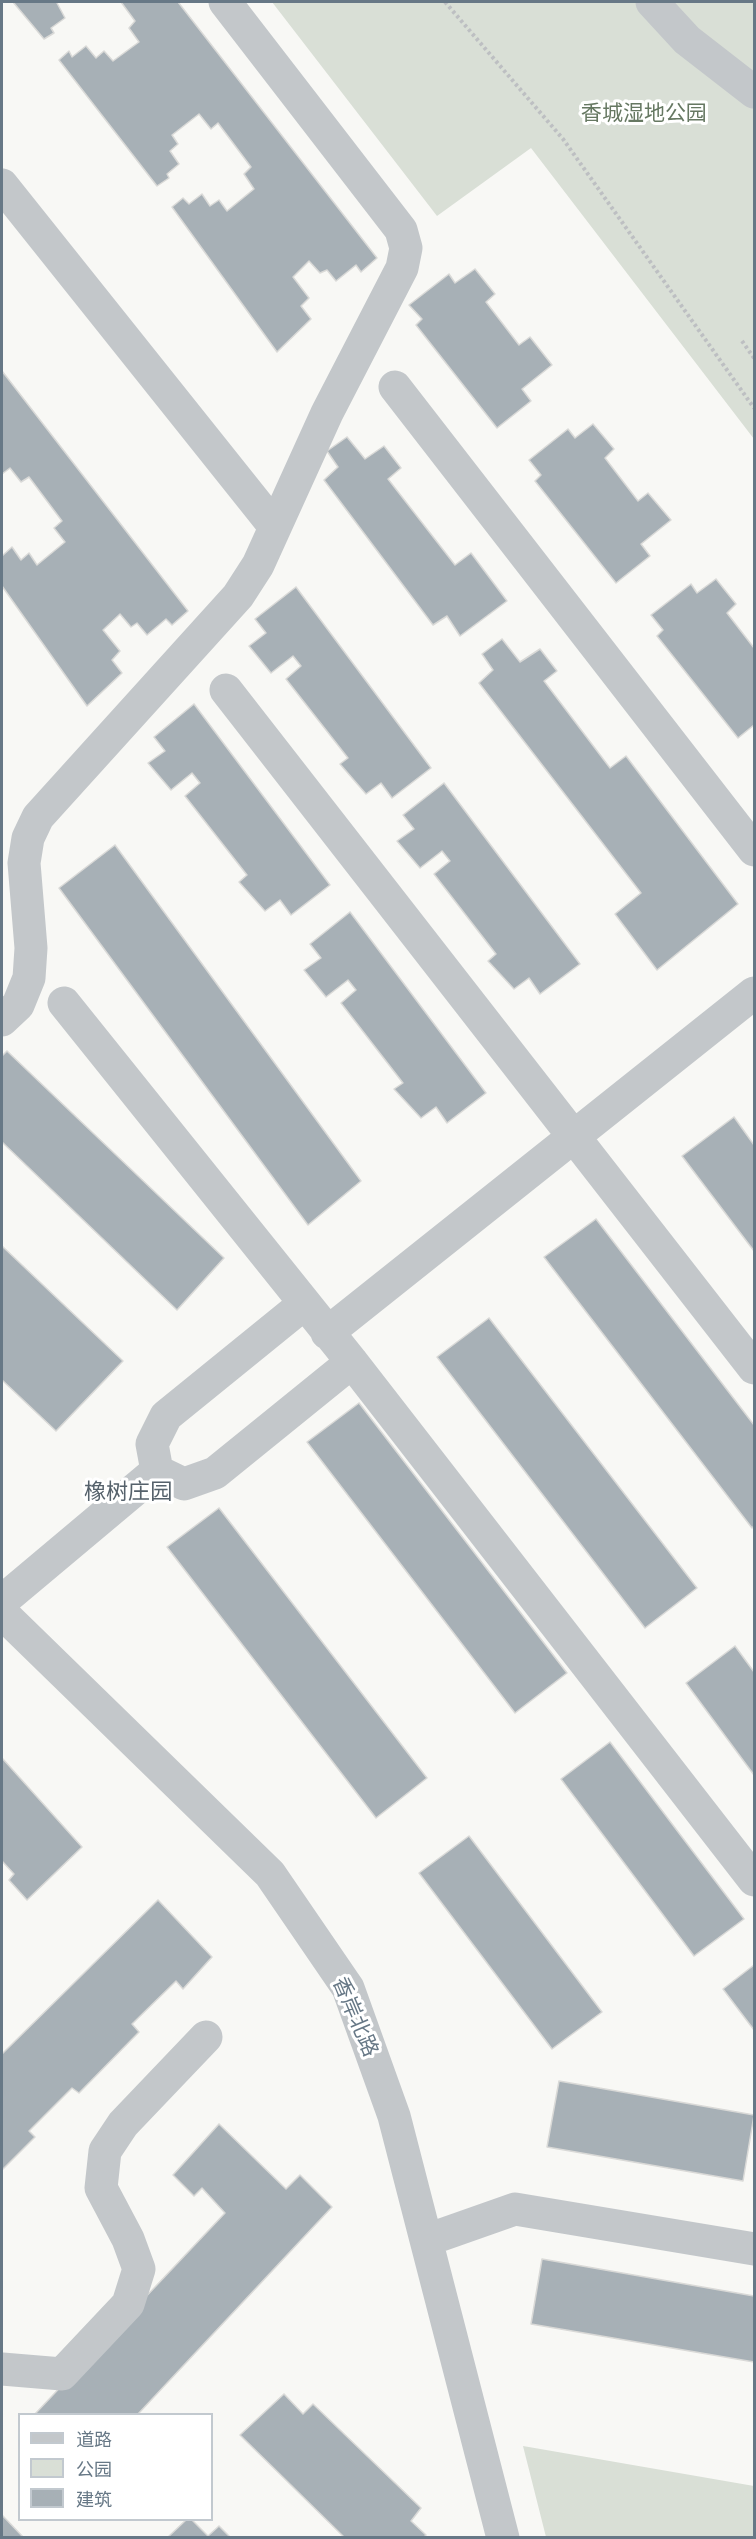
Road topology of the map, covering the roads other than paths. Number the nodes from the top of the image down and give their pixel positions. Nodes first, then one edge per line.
1 (225, 2) edge
2 (652, 2) edge
3 (754, 92) edge
4 (2, 185) edge
5 (395, 387) dead end
6 (275, 527) junction
7 (226, 690) dead end
8 (754, 850) edge
9 (2, 858) edge
10 (26, 890) junction
11 (754, 993) edge
12 (64, 1003) dead end
13 (2, 1020) edge
14 (574, 1136) junction
15 (304, 1304) junction
16 (327, 1333) junction
17 (351, 1362) junction
18 (754, 1368) edge
19 (157, 1471) junction
20 (5, 1621) edge
21 (754, 1880) edge
22 (206, 2037) dead end
23 (427, 2240) junction
24 (754, 2249) edge
25 (2, 2369) edge
26 (503, 2538) edge

1 - 6 street
2 - 3 street
4 - 6 street
5 - 8 street
6 - 10 street
7 - 14 street
9 - 10 street
10 - 13 street
11 - 14 street
12 - 15 street
14 - 16 street
14 - 18 street
15 - 16 street
15 - 19 street
16 - 17 street
17 - 19 street
17 - 21 street
19 - 20 street
20 - 23 street, 香岸北路
22 - 25 street
23 - 24 street
23 - 26 street, 香岸北路

